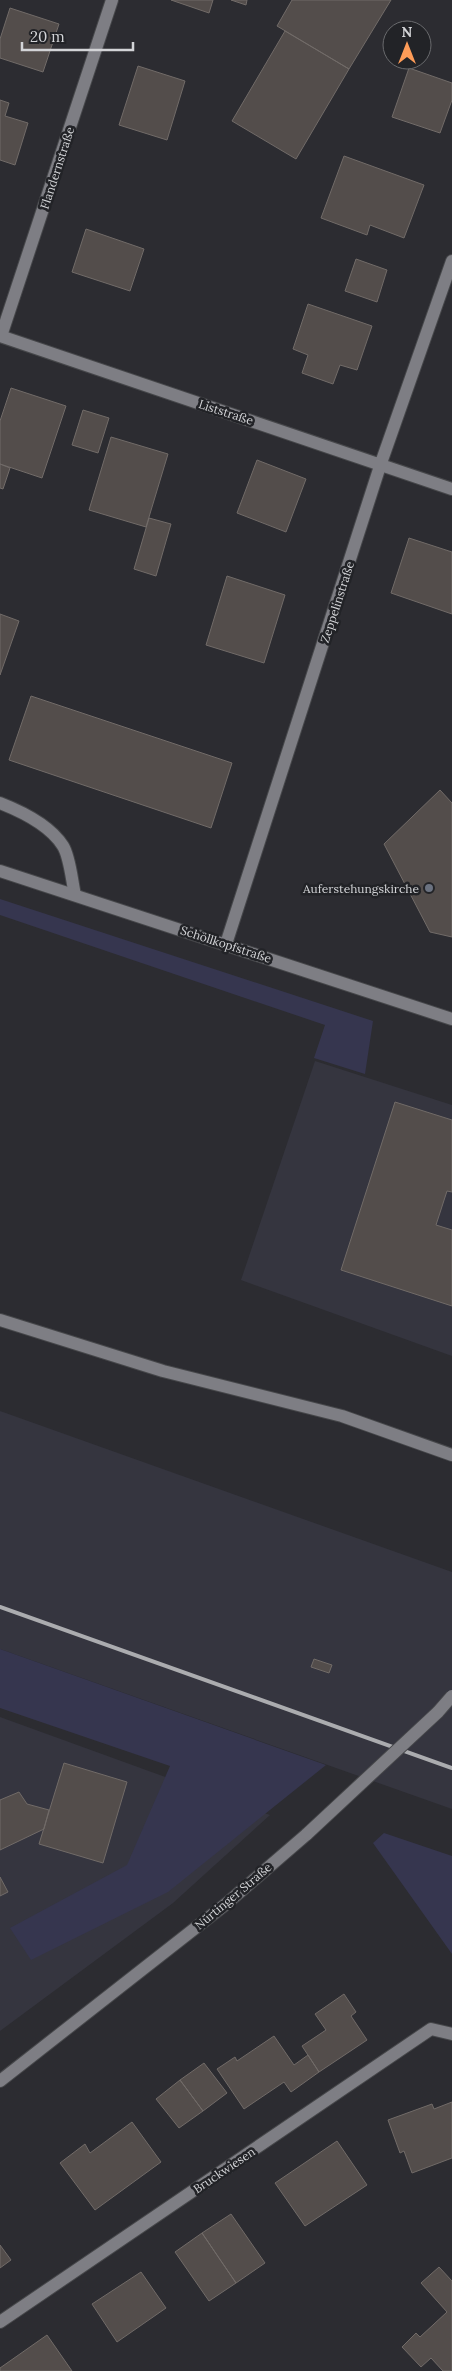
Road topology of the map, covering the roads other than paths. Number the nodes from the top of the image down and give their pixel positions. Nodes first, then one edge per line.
1 (112, 0) edge
2 (452, 261) edge
3 (0, 336) edge
4 (381, 463) junction
5 (452, 489) edge
6 (0, 804) edge
7 (0, 871) edge
8 (75, 895) junction
9 (226, 944) junction
10 (452, 1019) edge
11 (0, 1320) edge
12 (452, 1455) edge
13 (452, 1696) edge
14 (452, 2034) edge
15 (0, 2081) edge
16 (0, 2322) edge

1 - 3 street, Flandernstraße
2 - 4 street, Zeppelinstraße
3 - 4 street, Liststraße
4 - 5 street, Liststraße
4 - 9 street, Zeppelinstraße
6 - 8 street
7 - 8 street, Schöllkopfstraße
8 - 9 street, Schöllkopfstraße
9 - 10 street, Schöllkopfstraße
11 - 12 street
13 - 15 street, Nürtinger Straße, bridge
14 - 16 street, Bruckwiesen

